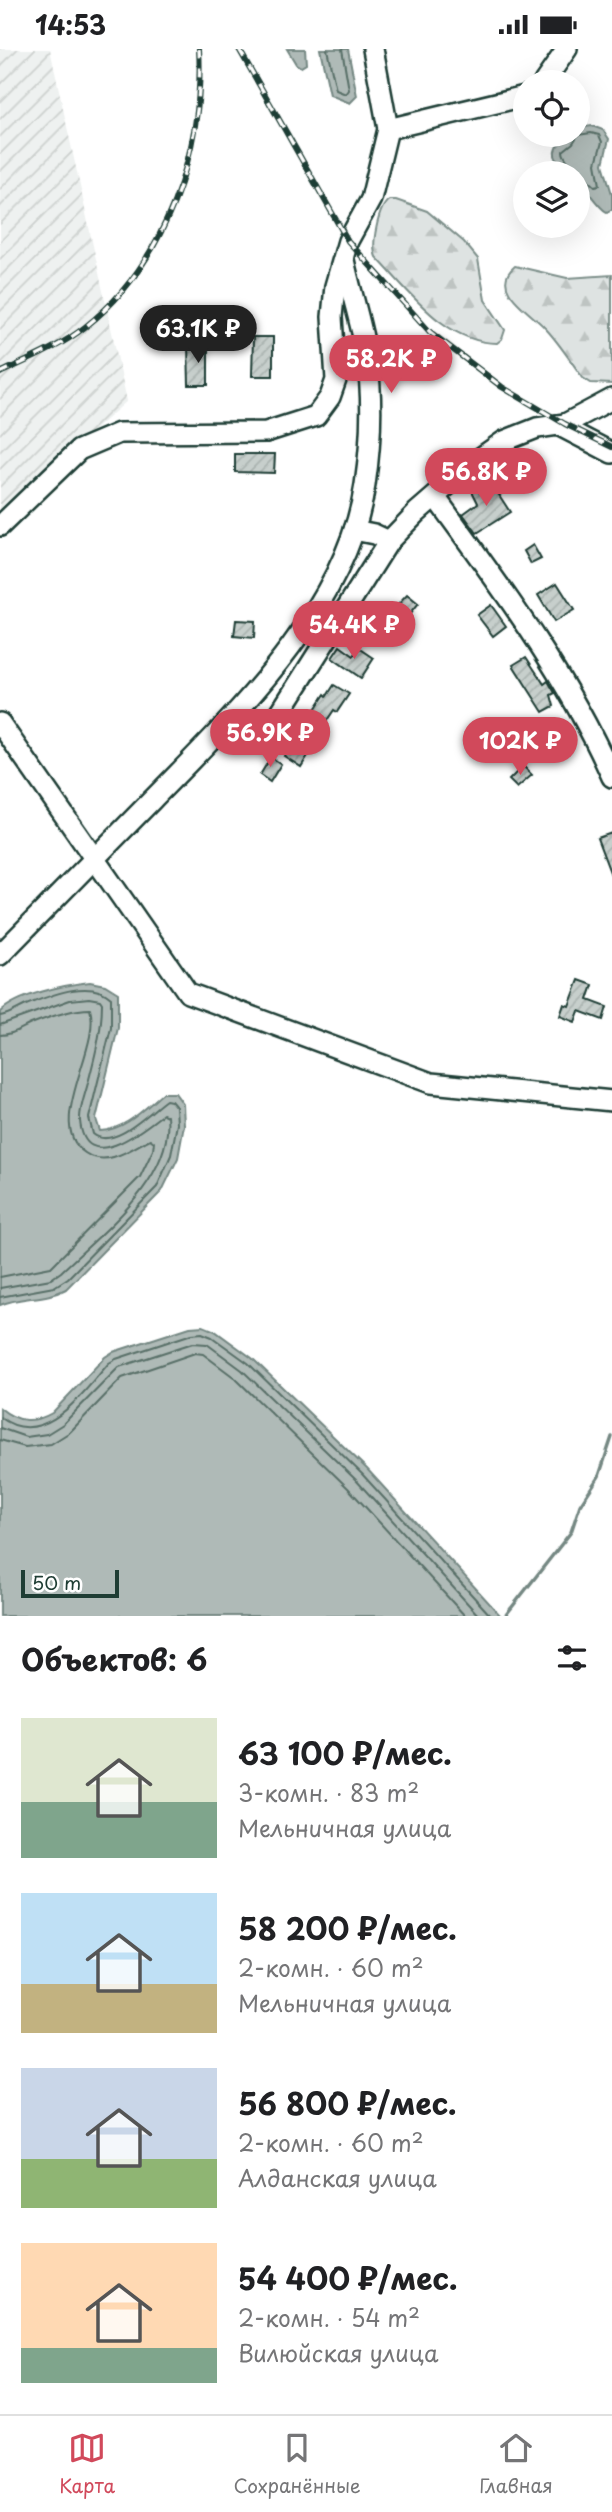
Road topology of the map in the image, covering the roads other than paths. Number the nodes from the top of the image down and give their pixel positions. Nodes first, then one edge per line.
1 (373, 49) edge
2 (567, 49) edge
3 (554, 70) edge
4 (513, 99) edge
5 (388, 129) junction
6 (344, 260) junction
7 (612, 399) edge
8 (558, 425) junction
9 (612, 453) edge
10 (436, 498) junction
11 (0, 526) edge
12 (354, 530) junction
13 (389, 541) junction
14 (229, 721) junction
15 (0, 723) edge
16 (612, 777) edge
17 (94, 859) junction
18 (0, 955) edge
19 (612, 1101) edge

1 - 5 street
2 - 3 street
4 - 5 street
5 - 6 street
6 - 11 street
6 - 12 street
7 - 8 street
8 - 9 street
8 - 10 street
10 - 13 street
10 - 16 street
12 - 13 street
12 - 14 street
13 - 14 street
14 - 17 street
15 - 17 street
17 - 18 street
17 - 19 street

